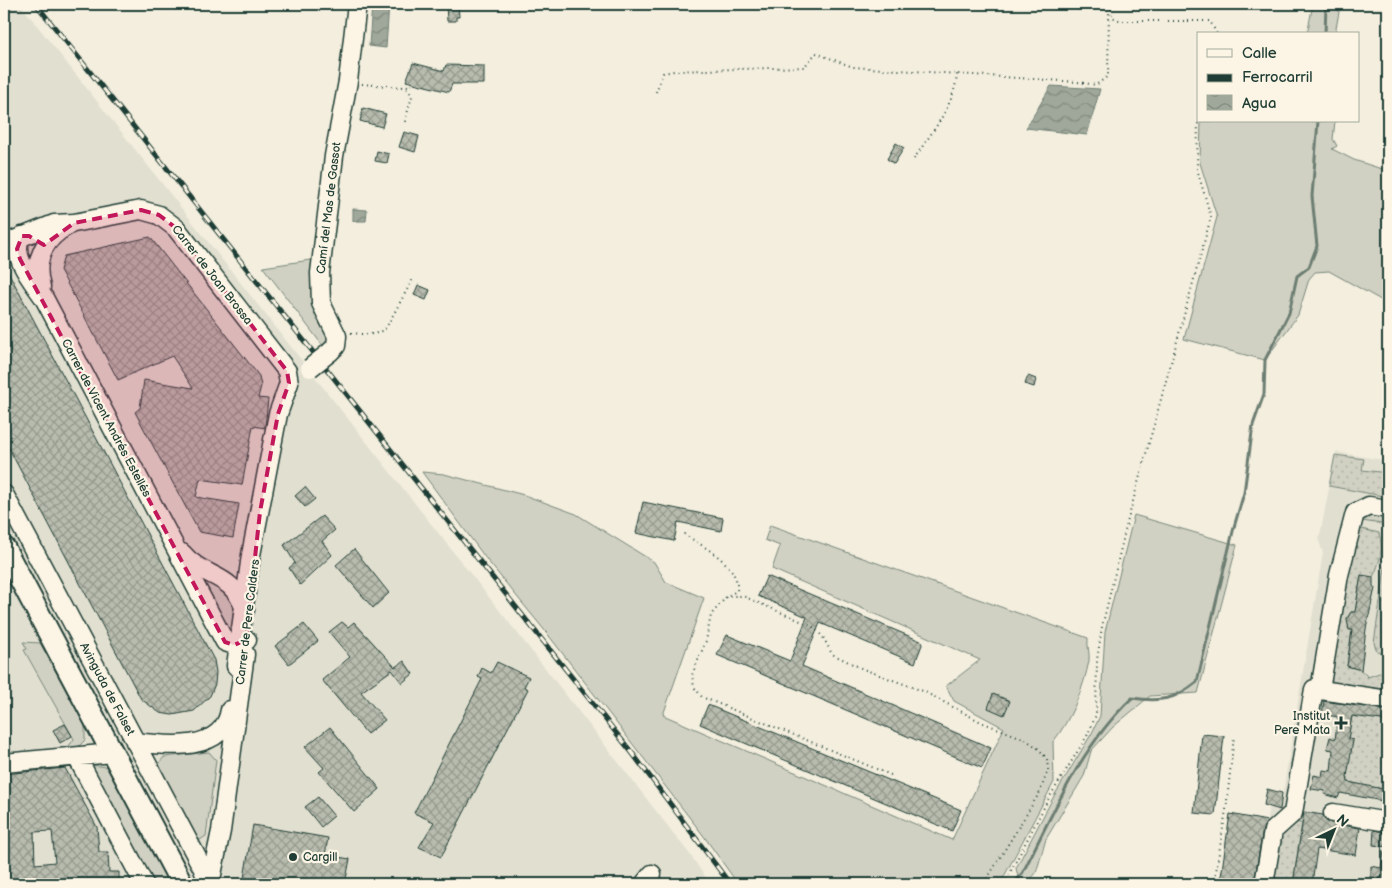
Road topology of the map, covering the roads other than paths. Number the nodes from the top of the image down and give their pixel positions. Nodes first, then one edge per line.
1 (357, 4) edge
2 (74, 223) junction
3 (24, 236) junction
4 (4, 244) edge
5 (40, 254) junction
6 (44, 298) junction
7 (287, 387) junction
8 (4, 494) edge
9 (1388, 509) edge
10 (260, 512) junction
11 (169, 537) junction
12 (4, 548) edge
13 (251, 555) junction
14 (217, 575) junction
15 (244, 608) junction
16 (240, 640) junction
17 (1320, 690) junction
18 (1388, 700) edge
19 (134, 742) junction
20 (204, 742) junction
21 (113, 753) junction
22 (77, 757) junction
23 (4, 763) edge
24 (1333, 813) dead end
25 (1388, 822) edge
26 (144, 884) edge
27 (182, 884) edge
28 (209, 884) edge
29 (1264, 884) edge

1 - 7 street, Camí del Mas de Gassot, bridge
2 - 3 street
2 - 5 street
2 - 7 street, Carrer de Joan Brossa
3 - 4 street
3 - 5 street
3 - 6 street, Carrer de Vicent Andrés Estellés
5 - 6 street, Carrer de Vicent Andrés Estellés
6 - 11 street, Carrer de Vicent Andrés Estellés
7 - 10 street, Carrer de Pere Calders
8 - 19 street, Avinguda de Falset
9 - 17 street
10 - 13 street, Carrer de Pere Calders
10 - 16 street, Carrer de Pere Calders
11 - 14 street, Carrer de Vicent Andrés Estellés
11 - 16 street, Carrer de Vicent Andrés Estellés
12 - 21 main road, Avinguda de Falset
13 - 14 street, Carrer de Pere Calders
13 - 15 street, Carrer de Pere Calders
14 - 15 street, Carrer de Vicent Andrés Estellés
15 - 16 street, Carrer de Pere Calders
16 - 20 street, Carrer de Pere Calders
16 - 28 street, Carrer de Pere Calders
17 - 18 street
17 - 29 street
19 - 20 street
19 - 28 street, Avinguda de Falset
20 - 28 street
21 - 22 street
21 - 27 main road, Avinguda de Falset
22 - 23 street
22 - 26 street
24 - 25 street

